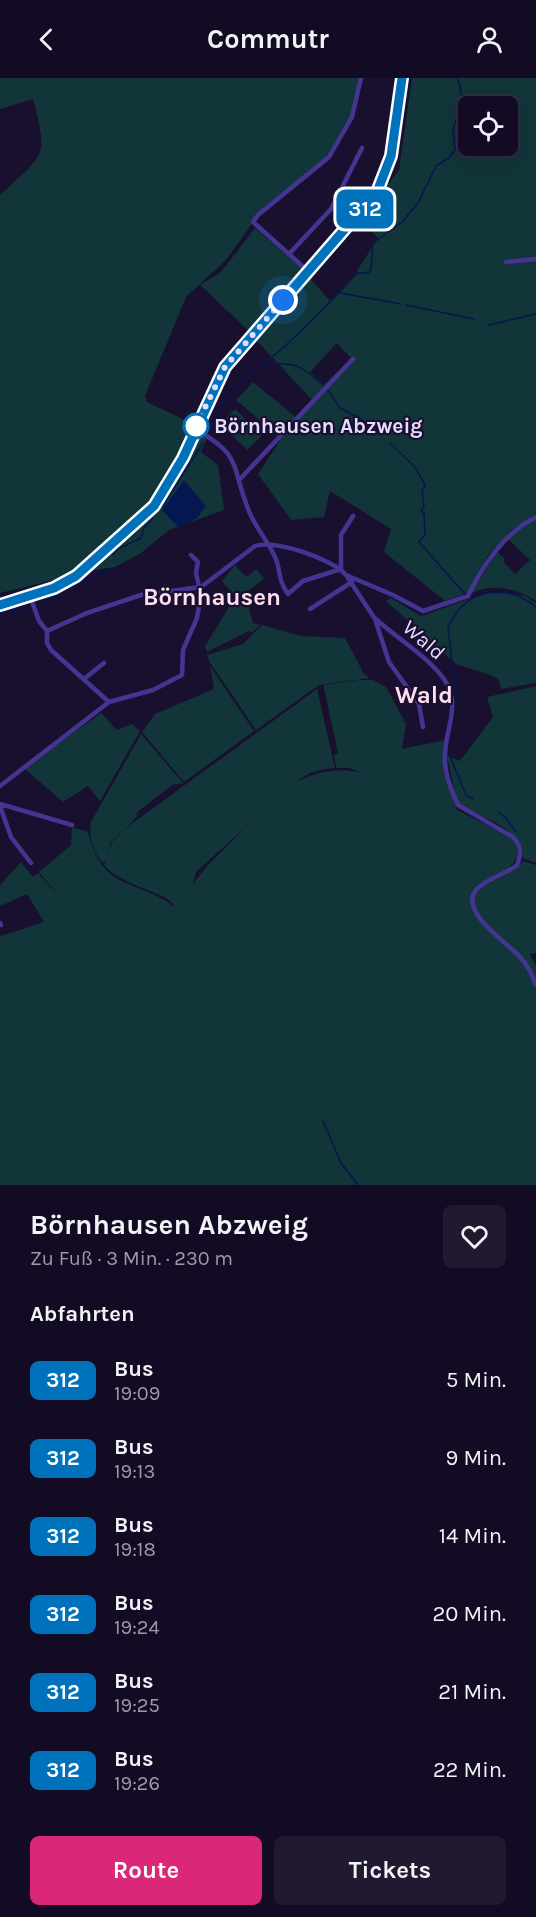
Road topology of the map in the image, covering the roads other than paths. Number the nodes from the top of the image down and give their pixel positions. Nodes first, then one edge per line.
1 (361, 78) edge
2 (402, 78) edge
3 (362, 148) dead end
4 (290, 254) junction
5 (536, 259) edge
6 (506, 262) dead end
7 (309, 272) junction
8 (353, 359) dead end
9 (195, 429) junction
10 (240, 478) junction
11 (353, 516) dead end
12 (536, 517) edge
13 (265, 542) junction
14 (191, 555) dead end
15 (341, 569) junction
16 (346, 574) junction
17 (352, 582) junction
18 (201, 587) junction
19 (32, 595) junction
20 (0, 605) edge
21 (310, 609) dead end
22 (375, 619) junction
23 (47, 631) junction
24 (104, 663) dead end
25 (84, 679) junction
26 (109, 702) junction
27 (423, 727) dead end
28 (0, 786) edge
29 (0, 805) edge
30 (72, 825) dead end
31 (31, 863) dead end
32 (536, 985) edge

1 - 4 street
2 - 7 main road
3 - 4 street
4 - 7 street
5 - 6 street
7 - 9 main road
8 - 10 street
9 - 10 street
9 - 19 main road
10 - 13 street
11 - 15 street
12 - 16 street
13 - 15 street
13 - 15 street
13 - 18 street
14 - 18 street
15 - 16 street
16 - 17 street
17 - 21 street
17 - 22 street
18 - 23 street
18 - 26 street
19 - 20 main road
19 - 23 street
22 - 27 street, Wald
22 - 32 street, Wald
23 - 25 street
24 - 25 street
25 - 26 street
26 - 28 street
29 - 30 street
29 - 31 street

